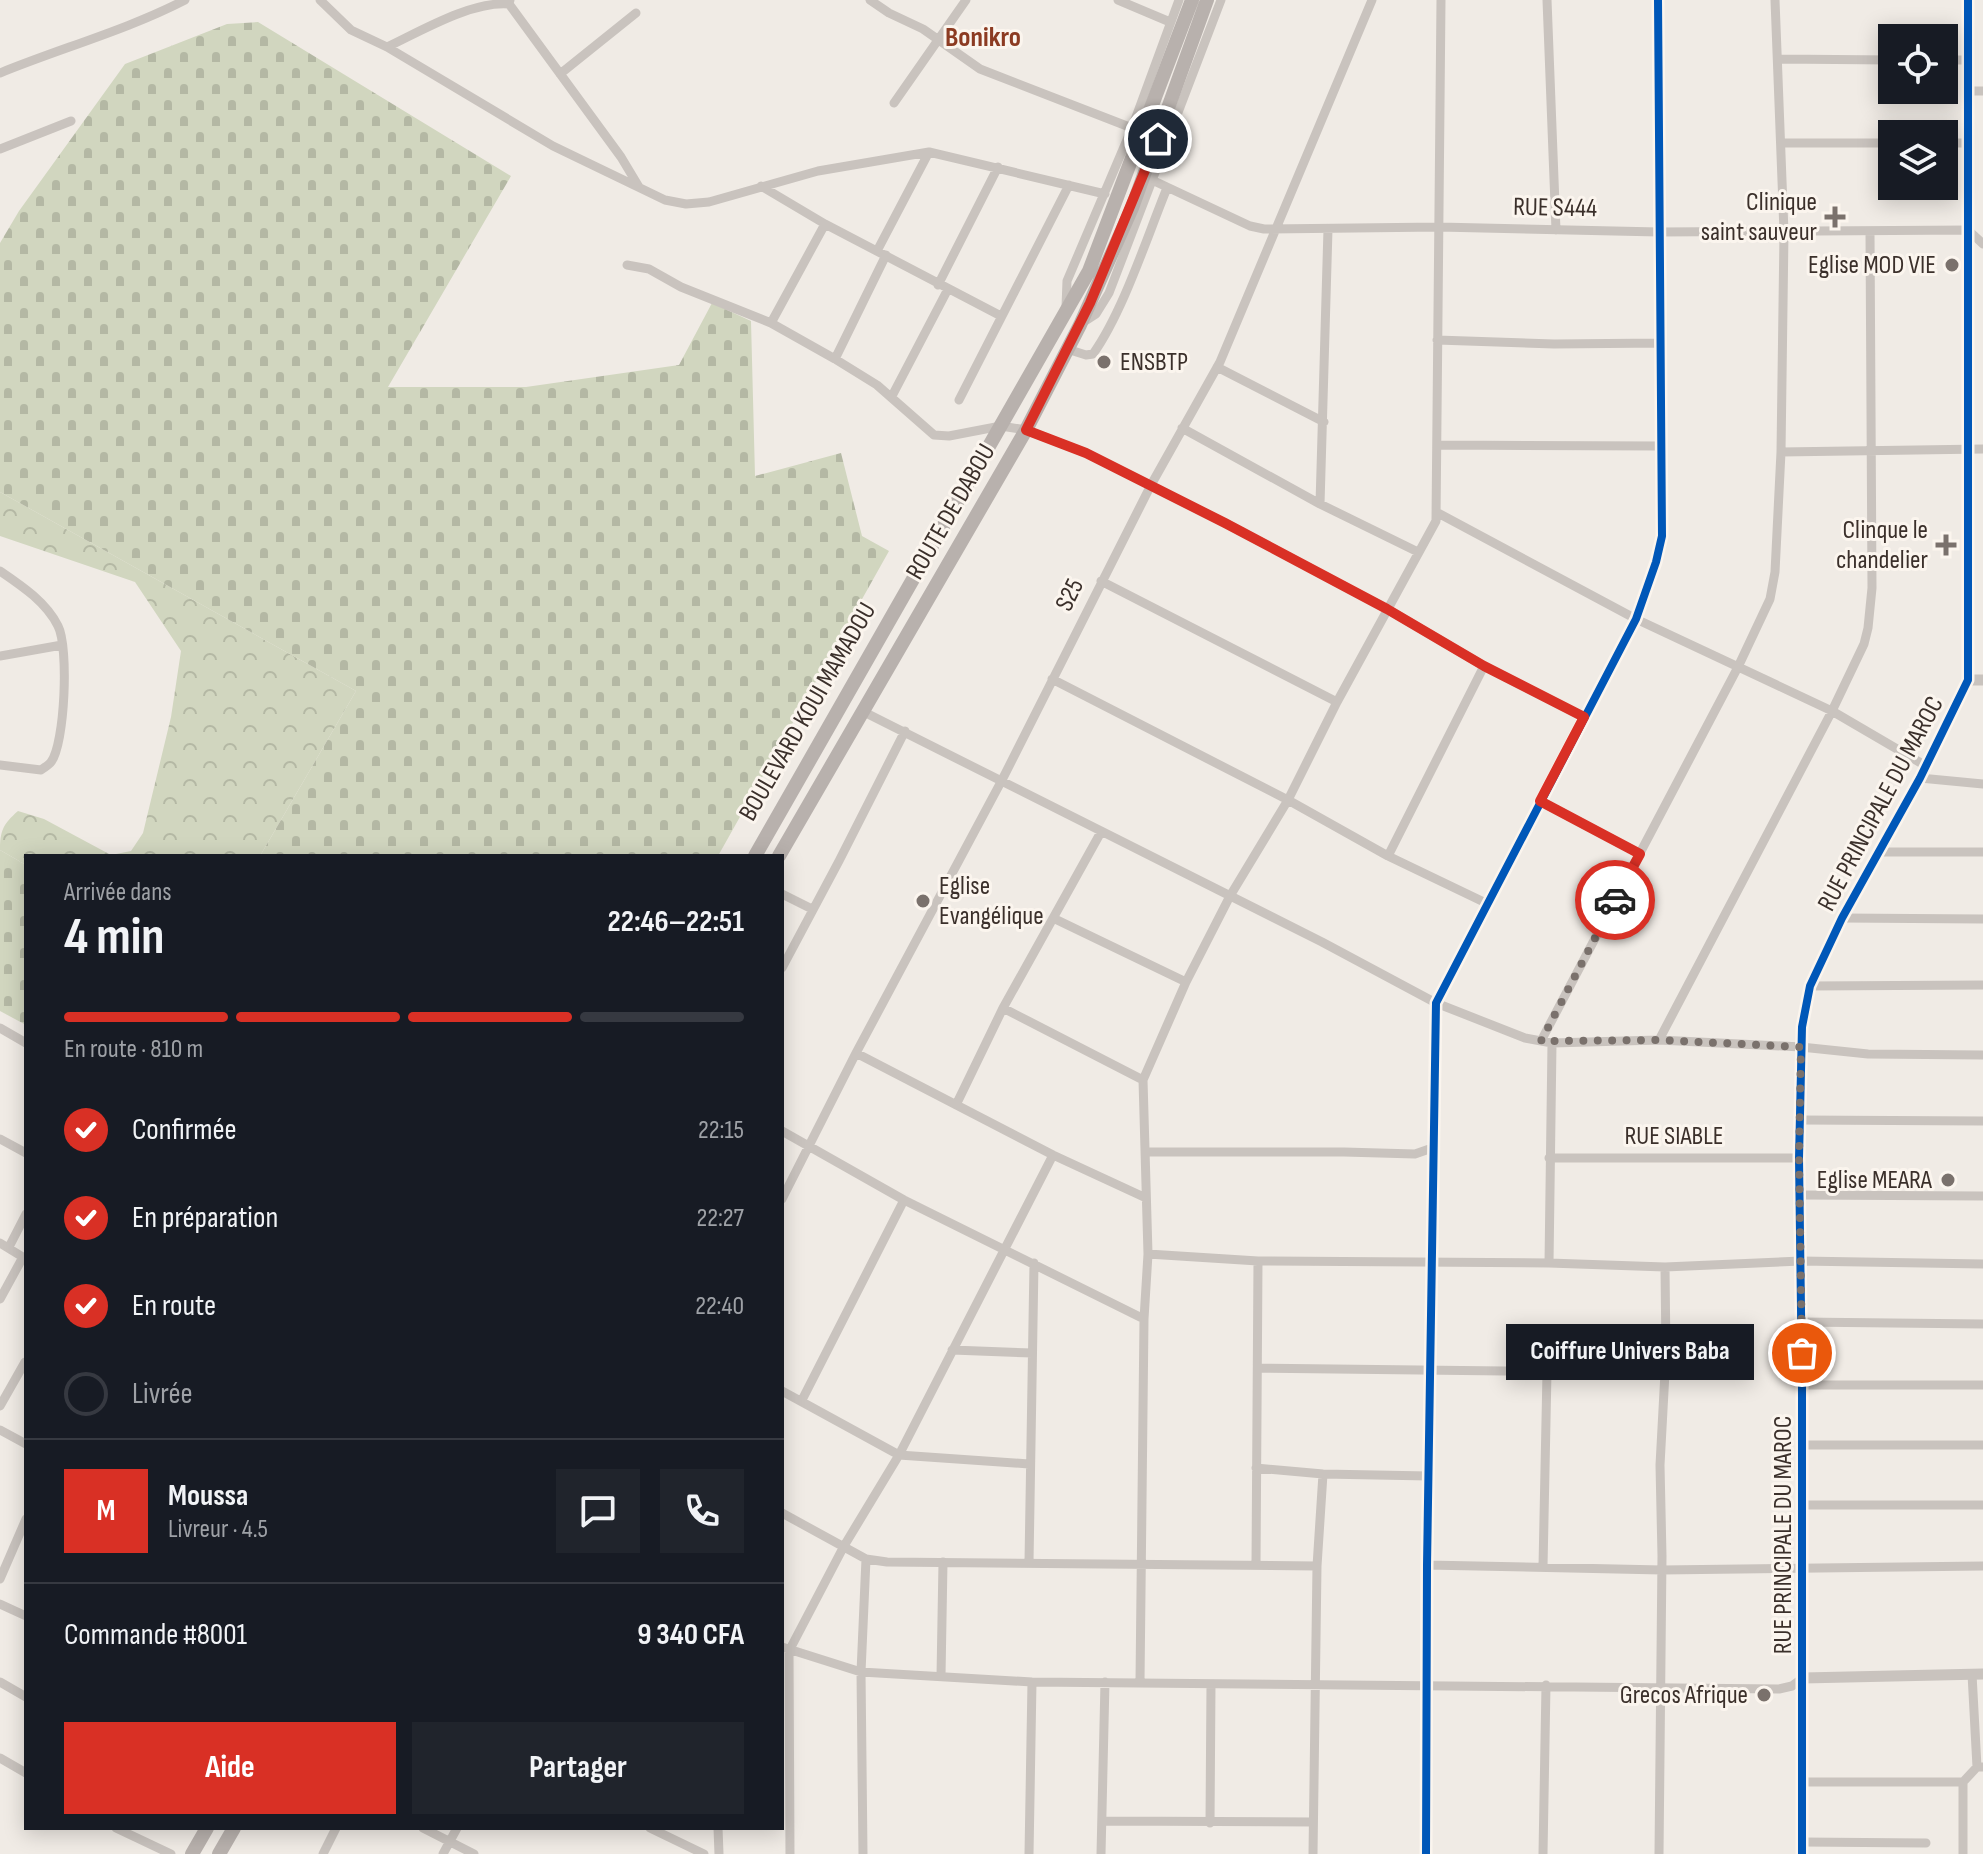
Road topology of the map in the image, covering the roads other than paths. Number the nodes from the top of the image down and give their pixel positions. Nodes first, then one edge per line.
1 (185, 0) edge
2 (320, 0) edge
3 (870, 0) edge
4 (966, 0) edge
5 (1118, 0) edge
6 (1179, 0) edge
7 (1192, 0) edge
8 (1207, 0) edge
9 (1221, 0) edge
10 (1372, 0) edge
11 (1441, 0) edge
12 (1547, 0) edge
13 (1658, 0) edge
14 (1775, 0) edge
15 (1968, 0) edge
16 (509, 2) edge
17 (636, 13) dead end
18 (1170, 22) junction
19 (938, 41) junction
20 (387, 47) junction
21 (1778, 59) junction
22 (1878, 60) edge
23 (1958, 60) edge
24 (1968, 60) junction
25 (0, 73) edge
26 (560, 74) junction
27 (1968, 91) junction
28 (1983, 91) edge
29 (894, 103) dead end
30 (71, 121) dead end
31 (1132, 128) junction
32 (1781, 143) junction
33 (1878, 143) edge
34 (1958, 143) edge
35 (1967, 143) junction
36 (0, 149) edge
37 (929, 152) junction
38 (998, 167) junction
39 (1152, 180) junction
40 (1069, 185) junction
41 (761, 186) junction
42 (1167, 188) junction
43 (640, 189) junction
44 (1105, 194) junction
45 (825, 224) junction
46 (1439, 227) junction
47 (1328, 229) junction
48 (1277, 230) junction
49 (1556, 230) junction
50 (1968, 230) junction
51 (1659, 232) junction
52 (1784, 232) junction
53 (1870, 232) junction
54 (1983, 244) edge
55 (882, 253) junction
56 (627, 265) dead end
57 (943, 287) junction
58 (1109, 293) junction
59 (1121, 299) junction
60 (1066, 315) junction
61 (1001, 316) junction
62 (771, 323) junction
63 (1080, 325) junction
64 (1437, 340) junction
65 (1661, 343) junction
66 (1067, 349) junction
67 (835, 359) junction
68 (1217, 367) junction
69 (892, 396) junction
70 (959, 400) dead end
71 (1324, 422) junction
72 (1001, 426) junction
73 (1182, 428) junction
74 (1026, 430) junction
75 (1438, 445) junction
76 (1661, 446) junction
77 (1983, 449) edge
78 (1870, 450) junction
79 (1969, 450) junction
80 (1781, 452) junction
81 (1151, 485) junction
82 (1320, 504) junction
83 (1438, 513) junction
84 (1418, 552) junction
85 (0, 571) edge
86 (1101, 581) junction
87 (1387, 609) junction
88 (1636, 619) junction
89 (62, 645) junction
90 (0, 656) edge
91 (1484, 666) junction
92 (1738, 667) junction
93 (1052, 679) junction
94 (1968, 680) junction
95 (1983, 680) edge
96 (1337, 702) junction
97 (1832, 711) junction
98 (864, 712) junction
99 (1584, 717) junction
100 (905, 731) junction
101 (0, 765) edge
102 (1923, 772) junction
103 (1002, 780) junction
104 (1983, 784) edge
105 (1288, 800) junction
106 (1540, 801) junction
107 (1101, 832) junction
108 (1879, 852) junction
109 (1983, 852) edge
110 (756, 854) edge
111 (780, 854) edge
112 (1640, 854) junction
113 (1388, 856) junction
114 (784, 895) edge
115 (1230, 896) junction
116 (1488, 904) junction
117 (812, 909) junction
118 (1053, 918) junction
119 (1842, 918) junction
120 (1983, 919) edge
121 (784, 964) edge
122 (1186, 982) junction
123 (1983, 985) edge
124 (1810, 986) junction
125 (1436, 1003) junction
126 (1003, 1008) junction
127 (0, 1028) edge
128 (1659, 1040) junction
129 (1541, 1041) junction
130 (24, 1042) edge
131 (1552, 1043) junction
132 (1801, 1047) junction
133 (856, 1053) junction
134 (1983, 1055) edge
135 (1143, 1080) junction
136 (956, 1105) junction
137 (1800, 1120) junction
138 (1983, 1121) edge
139 (784, 1132) edge
140 (0, 1139) edge
141 (810, 1145) junction
142 (1435, 1147) junction
143 (24, 1152) edge
144 (1146, 1152) junction
145 (1053, 1155) junction
146 (1549, 1158) junction
147 (1799, 1158) junction
148 (784, 1195) edge
149 (1800, 1195) junction
150 (1983, 1196) edge
151 (1146, 1198) junction
152 (904, 1200) junction
153 (24, 1217) edge
154 (4, 1245) edge
155 (1003, 1249) junction
156 (1148, 1254) junction
157 (24, 1257) edge
158 (24, 1260) edge
159 (1258, 1261) junction
160 (1801, 1261) junction
161 (1434, 1262) junction
162 (1034, 1263) junction
163 (1549, 1263) junction
164 (1983, 1264) edge
165 (1665, 1267) junction
166 (0, 1299) edge
167 (1144, 1319) junction
168 (1801, 1322) junction
169 (1983, 1324) edge
170 (952, 1350) junction
171 (1032, 1353) junction
172 (24, 1365) edge
173 (1259, 1368) junction
174 (1431, 1370) junction
175 (1547, 1372) junction
176 (1665, 1373) junction
177 (1802, 1385) junction
178 (1983, 1385) edge
179 (784, 1392) edge
180 (802, 1400) junction
181 (0, 1406) edge
182 (0, 1430) edge
183 (24, 1443) edge
184 (1802, 1445) junction
185 (1983, 1445) edge
186 (899, 1455) junction
187 (1029, 1464) junction
188 (1256, 1468) junction
189 (1323, 1474) junction
190 (1429, 1476) junction
191 (1803, 1505) junction
192 (1983, 1505) edge
193 (784, 1514) edge
194 (24, 1524) edge
195 (844, 1546) junction
196 (866, 1559) junction
197 (943, 1562) junction
198 (1029, 1562) junction
199 (1144, 1563) junction
200 (1256, 1565) junction
201 (1427, 1565) junction
202 (1317, 1566) junction
203 (1983, 1566) edge
204 (1543, 1567) junction
205 (1662, 1570) junction
206 (1803, 1570) junction
207 (0, 1579) edge
208 (0, 1604) edge
209 (24, 1615) edge
210 (786, 1649) edge
211 (861, 1672) junction
212 (1977, 1674) edge
213 (941, 1676) junction
214 (1803, 1678) junction
215 (0, 1682) edge
216 (1032, 1682) junction
217 (1105, 1682) junction
218 (1140, 1682) junction
219 (1211, 1684) junction
220 (1314, 1685) junction
221 (1427, 1685) junction
222 (1546, 1685) junction
223 (1659, 1686) junction
224 (24, 1696) edge
225 (0, 1758) edge
226 (1980, 1767) edge
227 (24, 1772) edge
228 (1803, 1782) junction
229 (1963, 1782) junction
230 (1104, 1821) junction
231 (1313, 1822) junction
232 (1210, 1823) junction
233 (120, 1830) edge
234 (206, 1830) edge
235 (233, 1830) edge
236 (335, 1830) edge
237 (426, 1830) edge
238 (456, 1830) edge
239 (654, 1830) edge
240 (718, 1830) edge
241 (449, 1843) junction
242 (1926, 1843) dead end
243 (1802, 1848) edge
244 (171, 1854) edge
245 (192, 1854) edge
246 (219, 1854) edge
247 (323, 1854) edge
248 (443, 1854) edge
249 (474, 1854) edge
250 (704, 1854) edge
251 (719, 1854) edge
252 (790, 1854) edge
253 (863, 1854) edge
254 (1029, 1854) edge
255 (1101, 1854) edge
256 (1313, 1854) edge
257 (1426, 1854) edge
258 (1543, 1854) edge
259 (1659, 1854) edge
260 (1963, 1854) edge

1 - 25 street
2 - 20 street
3 - 19 street
4 - 19 street
5 - 18 street
6 - 18 street
7 - 60 main road, ROUTE DE DABOU
8 - 63 main road, ROUTE DE DABOU
9 - 39 street
10 - 48 street, S25
11 - 46 street
12 - 49 street
13 - 51 street
14 - 21 street
15 - 24 street
16 - 20 street
16 - 26 street
17 - 26 street
18 - 31 street
19 - 29 street
19 - 31 street
20 - 43 street
21 - 22 street
21 - 32 street
23 - 24 street
24 - 27 street
26 - 43 street
27 - 28 street
27 - 35 street
30 - 36 street
31 - 44 street
32 - 33 street
32 - 52 street
34 - 35 street
35 - 50 street
37 - 38 street
37 - 41 street
37 - 55 street
38 - 40 street
38 - 57 street
39 - 42 street, RUE S444
39 - 58 street
40 - 44 street
40 - 61 street
41 - 43 street
41 - 45 street
42 - 48 street, RUE S444
42 - 59 street
44 - 60 street
45 - 55 street
45 - 62 street
46 - 47 street, RUE S444
46 - 49 street, RUE S444
46 - 64 street
47 - 48 street, RUE S444
47 - 71 street
48 - 68 street, S25
49 - 51 street, RUE S444
50 - 53 street, RUE S444
50 - 54 street
50 - 79 street
51 - 52 street, RUE S444
51 - 65 street
52 - 53 street, RUE S444
52 - 80 street
53 - 78 street
55 - 57 street
55 - 67 street
56 - 62 street
57 - 61 street
57 - 69 street
58 - 59 street
58 - 63 street
59 - 66 street
60 - 72 main road, ROUTE DE DABOU
61 - 70 street
62 - 67 street
63 - 66 main road, ROUTE DE DABOU
64 - 65 street
64 - 75 street
65 - 76 street
66 - 74 main road, ROUTE DE DABOU
67 - 69 street
68 - 71 street
68 - 73 street, S25
69 - 72 street
71 - 82 street
72 - 74 street
72 - 110 main road, BOULEVARD KOUI MAMADOU
73 - 81 street, S25
73 - 82 street
74 - 81 street
74 - 98 main road, ROUTE DE DABOU
75 - 76 street
75 - 83 street
76 - 88 street
77 - 79 street
78 - 79 street
78 - 80 street
78 - 97 street
79 - 94 street
80 - 92 street
81 - 86 street, S25
81 - 87 street
82 - 84 street
83 - 84 street
83 - 88 street
84 - 87 street
85 - 89 street
86 - 93 street, S25
86 - 96 street
87 - 91 street
87 - 96 street
88 - 92 street
88 - 99 street
89 - 90 street
89 - 101 street
91 - 99 street
91 - 113 street
92 - 97 street
92 - 112 street
93 - 103 street, S25
93 - 105 street
94 - 95 street
94 - 102 street, RUE PRINCIPALE DU MAROC
96 - 105 street
97 - 102 street
97 - 128 street
98 - 100 street
98 - 111 main road, ROUTE DE DABOU
99 - 106 street
100 - 103 street
100 - 117 street
102 - 104 street
102 - 108 street, RUE PRINCIPALE DU MAROC
103 - 107 street
103 - 133 street, S25
105 - 113 street
105 - 115 street
106 - 112 street
106 - 116 street
107 - 115 street
107 - 118 street
108 - 109 street
108 - 119 street, RUE PRINCIPALE DU MAROC
112 - 129 street
113 - 116 street
114 - 117 street
115 - 122 street
115 - 125 street
116 - 125 street
117 - 121 street
118 - 122 street
118 - 126 street
119 - 120 street
119 - 124 street, RUE PRINCIPALE DU MAROC
122 - 135 street
123 - 124 street
124 - 132 street, RUE PRINCIPALE DU MAROC
125 - 129 street
125 - 142 street
126 - 135 street
126 - 136 street
127 - 130 street
128 - 131 street
128 - 132 street
129 - 131 street
131 - 146 street
132 - 134 street
132 - 137 street, RUE PRINCIPALE DU MAROC
133 - 136 street
133 - 141 street, S25
135 - 144 street
136 - 145 street
137 - 138 street
137 - 147 street, RUE PRINCIPALE DU MAROC
139 - 141 street
140 - 143 street
141 - 148 street, S25
141 - 152 street
142 - 144 street
142 - 161 street
144 - 151 street
145 - 151 street
145 - 155 street
146 - 147 street, RUE SIABLE
146 - 163 street
147 - 149 street, RUE PRINCIPALE DU MAROC
149 - 150 street
149 - 160 street, RUE PRINCIPALE DU MAROC
151 - 156 street
152 - 155 street
152 - 180 street
153 - 154 street
154 - 157 street
155 - 162 street
155 - 170 street
156 - 159 street
156 - 167 street
158 - 166 street
159 - 161 street
159 - 173 street
160 - 164 street
160 - 165 street
160 - 168 street, RUE PRINCIPALE DU MAROC
161 - 163 street
161 - 174 street
162 - 167 street
162 - 171 street
163 - 165 street
165 - 176 street
167 - 199 street
168 - 169 street
168 - 177 street, RUE PRINCIPALE DU MAROC
170 - 171 street
170 - 186 street
171 - 187 street
172 - 181 street
173 - 174 street
173 - 188 street
174 - 175 street
174 - 190 street
175 - 176 street
175 - 204 street
176 - 205 street
177 - 178 street
177 - 184 street, RUE PRINCIPALE DU MAROC
179 - 180 street
180 - 186 street
182 - 183 street
184 - 185 street
184 - 191 street, RUE PRINCIPALE DU MAROC
186 - 187 street
186 - 195 street
187 - 198 street
188 - 189 street
188 - 200 street
189 - 190 street
189 - 202 street
190 - 201 street
191 - 192 street
191 - 206 street, RUE PRINCIPALE DU MAROC
193 - 195 street
194 - 207 street
195 - 196 street
195 - 210 street
196 - 197 street
196 - 211 street
197 - 198 street
197 - 213 street
198 - 199 street
199 - 200 street
199 - 218 street
200 - 202 street
201 - 204 street
201 - 221 street
202 - 220 street
203 - 206 street
204 - 205 street
205 - 206 street
205 - 223 street
206 - 214 street, RUE PRINCIPALE DU MAROC
208 - 209 street
210 - 211 street
210 - 252 street
211 - 213 street
211 - 253 street
212 - 214 street
212 - 226 street
213 - 216 street
214 - 223 street
214 - 228 street, RUE PRINCIPALE DU MAROC
215 - 224 street
216 - 217 street
216 - 254 street
217 - 218 street
217 - 230 street
218 - 219 street
219 - 220 street
219 - 232 street
220 - 221 street
220 - 231 street
221 - 222 street
221 - 257 street
222 - 223 street
222 - 258 street
223 - 259 street
225 - 227 street
226 - 229 street
228 - 229 street
228 - 243 street, RUE PRINCIPALE DU MAROC
229 - 260 street
230 - 232 street
230 - 255 street
231 - 232 street
231 - 256 street
233 - 244 street
234 - 245 main road
235 - 246 main road
236 - 247 street
237 - 241 street
238 - 241 street
239 - 250 street
240 - 251 street
241 - 248 street
241 - 249 street
242 - 243 street

